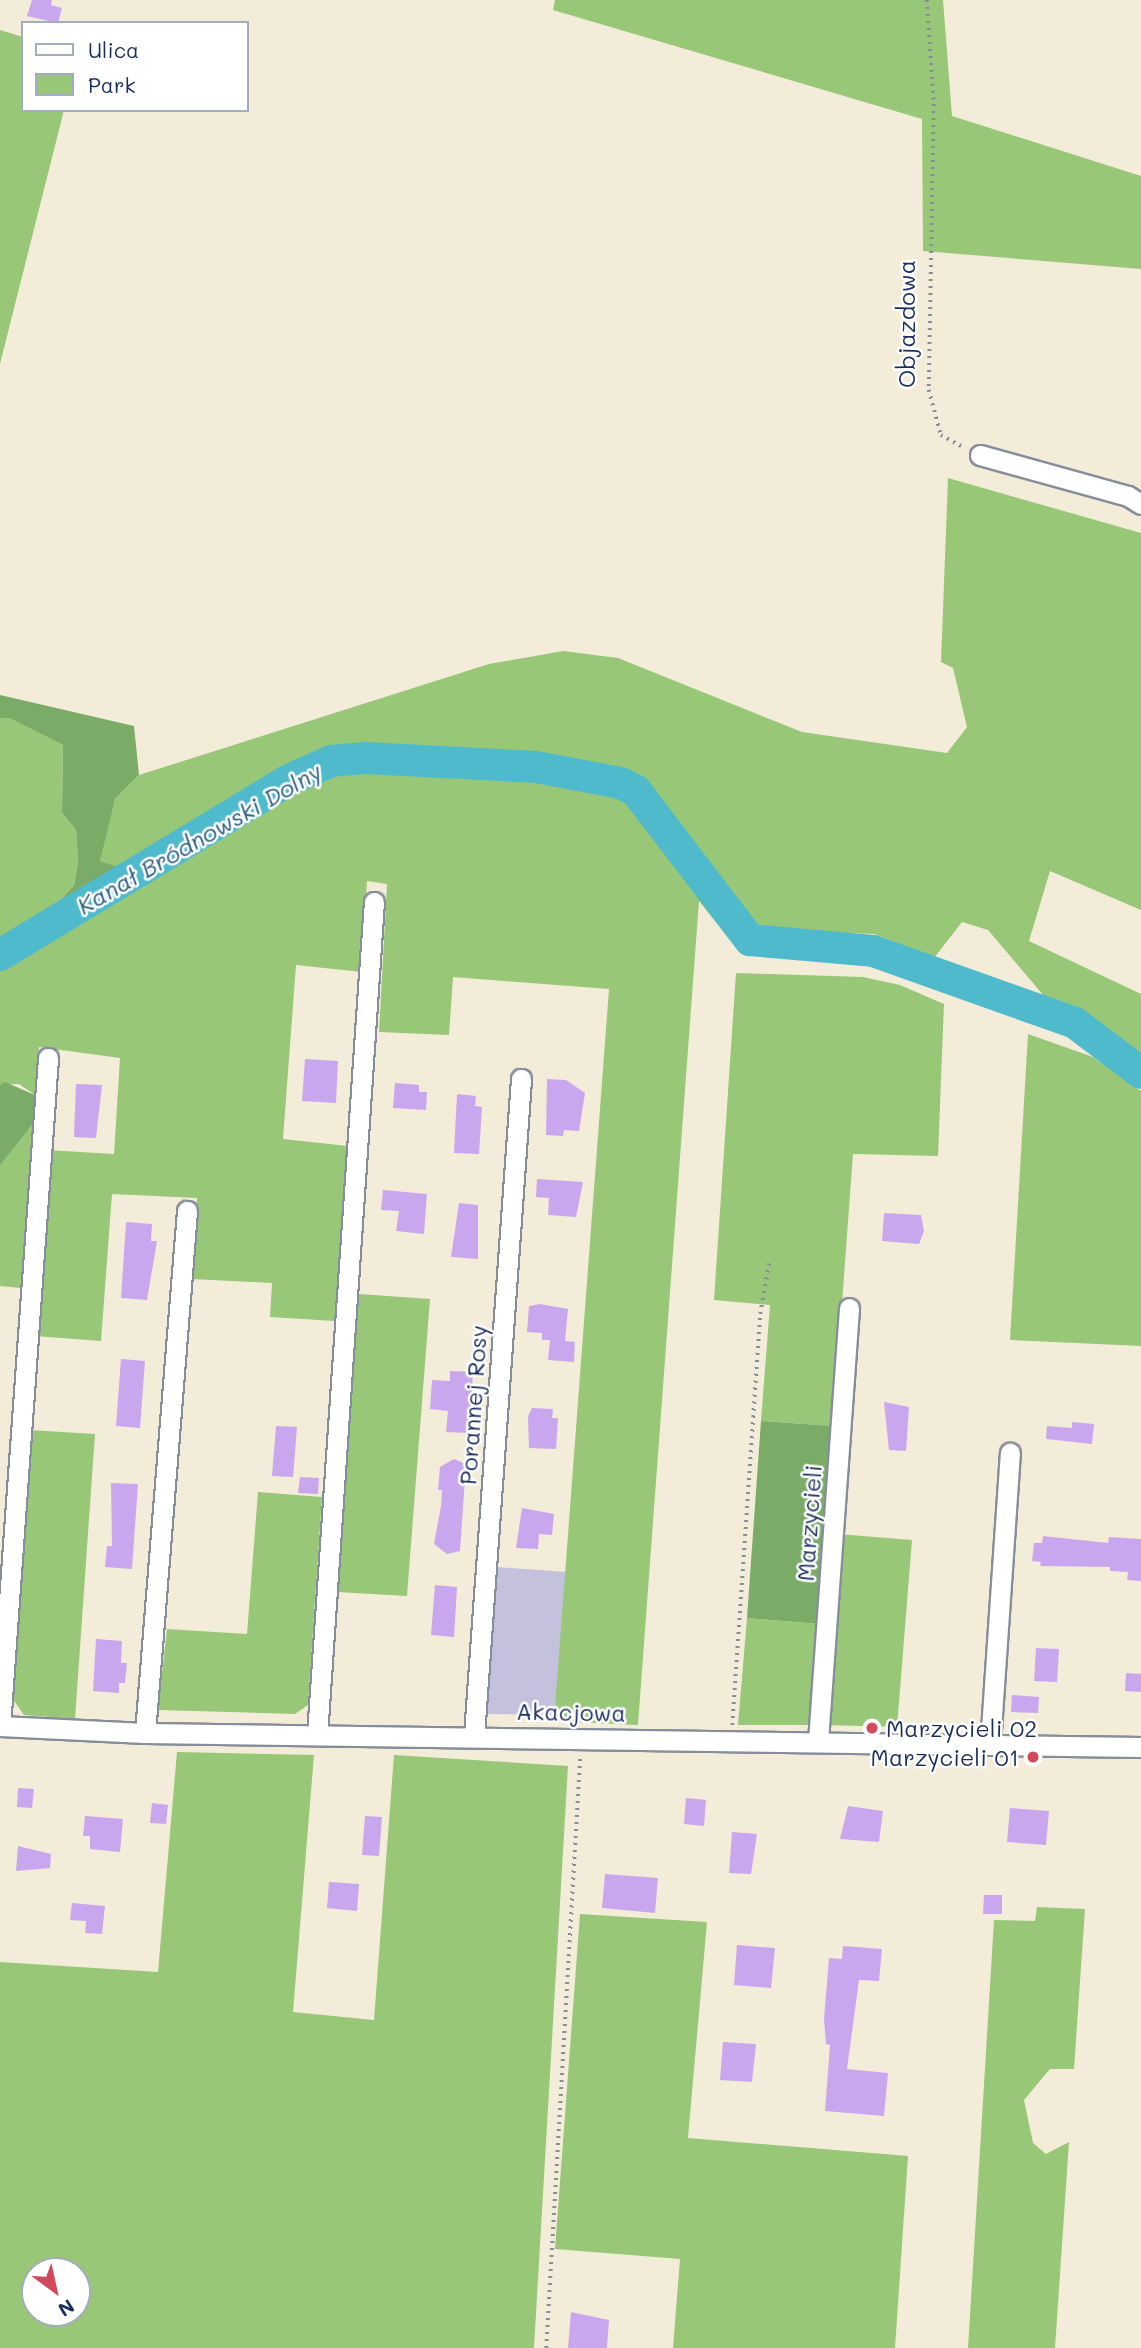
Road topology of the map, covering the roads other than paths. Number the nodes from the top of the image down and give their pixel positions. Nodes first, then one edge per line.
1 (980, 455) road end
2 (1141, 504) edge
3 (373, 902) dead end
4 (48, 1058) dead end
5 (521, 1079) dead end
6 (187, 1212) dead end
7 (849, 1308) dead end
8 (1010, 1453) dead end
9 (0, 1726) edge
10 (145, 1733) junction
11 (474, 1734) junction
12 (317, 1735) junction
13 (818, 1741) junction
14 (990, 1745) junction
15 (1141, 1747) edge

1 - 2 street
3 - 12 street
4 - 9 street
5 - 11 street, Porannej Rosy
6 - 10 street
7 - 13 street, Marzycieli
8 - 14 street
9 - 10 street, Akacjowa
10 - 12 street, Akacjowa
11 - 12 street, Akacjowa
11 - 13 street, Akacjowa
13 - 14 street, Akacjowa
14 - 15 street, Akacjowa

